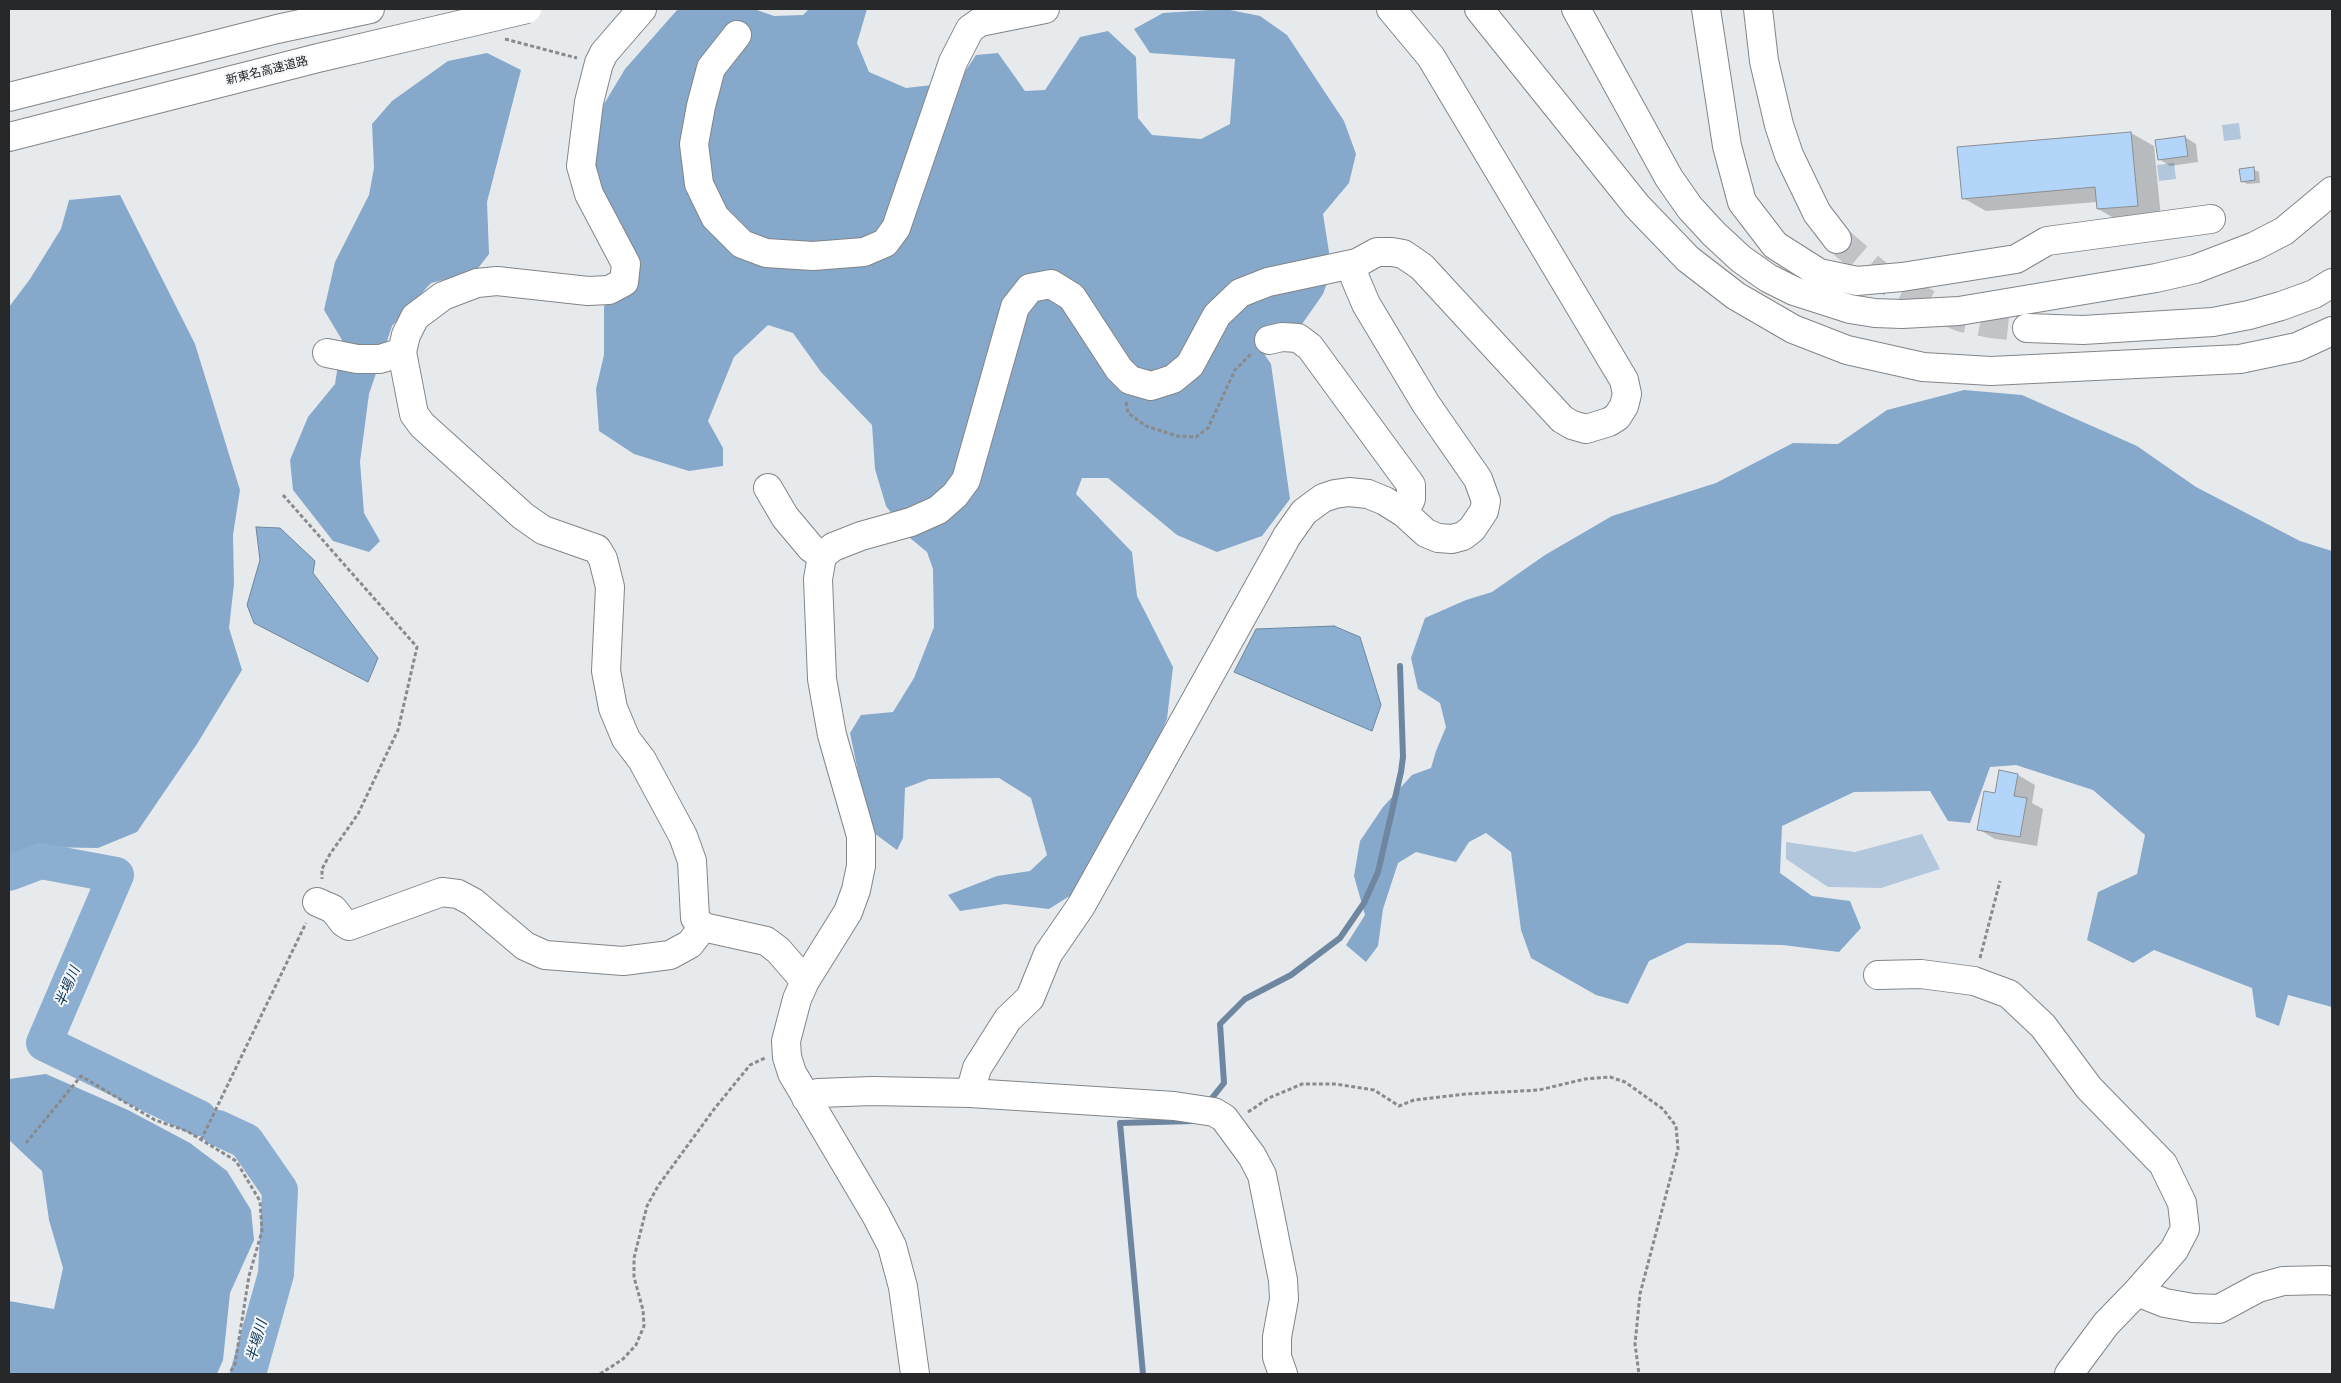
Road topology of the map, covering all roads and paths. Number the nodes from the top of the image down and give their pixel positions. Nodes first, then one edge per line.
1 (346, 9) edge
2 (370, 9) edge
3 (527, 9) edge
4 (642, 9) edge
5 (1045, 9) edge
6 (1391, 9) edge
7 (1479, 9) edge
8 (1576, 9) edge
9 (1706, 9) edge
10 (1758, 9) edge
11 (277, 30) junction
12 (737, 35) dead end
13 (497, 37) dead end
14 (599, 63) junction
15 (9, 97) edge
16 (9, 137) edge
17 (2332, 191) edge
18 (2211, 219) dead end
19 (1838, 239) tunnel mouth
20 (1357, 263) junction
21 (2332, 283) edge
22 (2027, 328) tunnel mouth
23 (2332, 331) edge
24 (1269, 340) joint
25 (402, 352) junction
26 (327, 353) dead end
27 (1130, 380) junction
28 (768, 488) dead end
29 (283, 495) dead end
30 (1404, 513) junction
31 (822, 556) junction
32 (2000, 881) dead end
33 (317, 902) junction
34 (704, 927) junction
35 (1878, 975) dead end
36 (805, 981) junction
37 (1974, 981) junction
38 (787, 1057) junction
39 (970, 1093) junction
40 (806, 1098) junction
41 (1210, 1113) junction
42 (200, 1140) junction
43 (26, 1143) dead end
44 (2332, 1282) edge
45 (2137, 1292) junction
46 (229, 1374) edge
47 (600, 1374) edge
48 (915, 1374) edge
49 (1283, 1374) edge
50 (1638, 1374) edge
51 (2069, 1374) edge

1 - 11 main road
2 - 11 main road
3 - 16 main road, 新東名高速道路, bridge
4 - 14 main road
5 - 12 main road
6 - 20 main road
7 - 23 main road
8 - 17 main road
9 - 18 main road
10 - 19 main road
11 - 15 main road
13 - 14 path
14 - 25 main road
20 - 27 main road
20 - 30 main road
21 - 22 main road
24 - 27 path
24 - 30 main road
25 - 26 main road
25 - 34 main road
27 - 31 main road
28 - 31 main road
29 - 33 path
30 - 39 main road
31 - 36 main road
32 - 37 path
33 - 34 main road
33 - 42 path
34 - 36 main road
35 - 37 main road
36 - 38 main road
37 - 45 main road
38 - 40 main road
38 - 47 path
39 - 40 main road
39 - 41 main road
40 - 48 main road
41 - 49 main road
41 - 50 path
42 - 43 path
42 - 46 path
44 - 45 main road
45 - 51 main road

